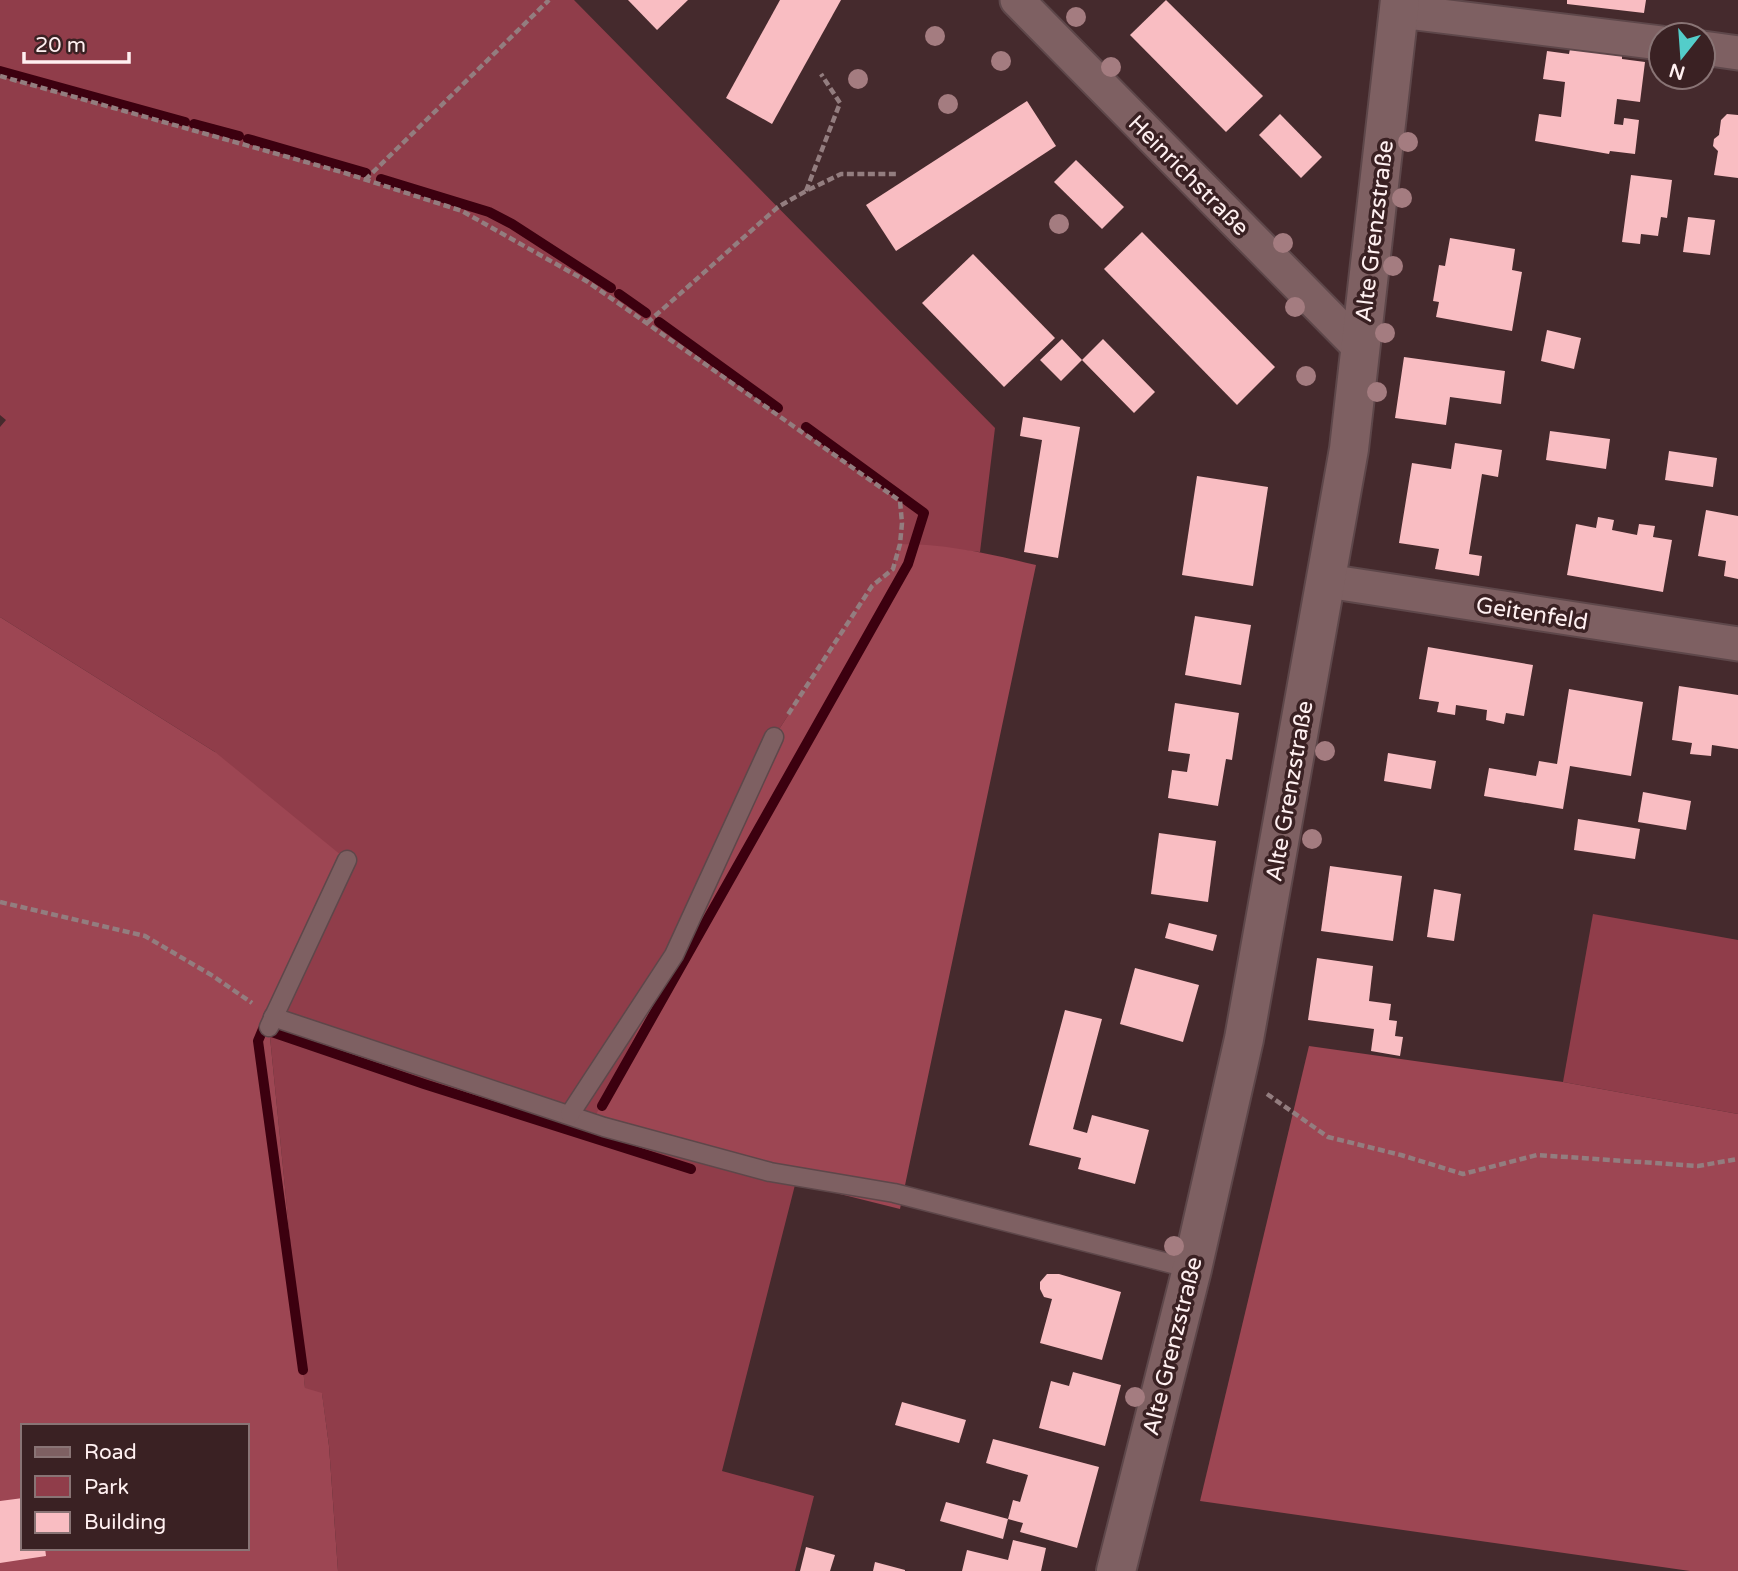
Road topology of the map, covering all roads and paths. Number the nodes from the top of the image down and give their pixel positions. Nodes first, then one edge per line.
1 (549, 0) edge
2 (1017, 0) edge
3 (1400, 5) edge
4 (1647, 41) edge
5 (1717, 50) edge
6 (1738, 53) edge
7 (821, 74) dead end
8 (0, 76) edge
9 (896, 174) dead end
10 (365, 180) junction
11 (806, 191) junction
12 (647, 323) junction
13 (1361, 349) junction
14 (1326, 581) junction
15 (1738, 644) edge
16 (774, 737) joint
17 (347, 860) dead end
18 (0, 902) edge
19 (271, 1022) junction
20 (1236, 1070) junction
21 (570, 1114) junction
22 (1738, 1159) edge
23 (1192, 1269) junction
24 (1116, 1571) edge

1 - 10 path
2 - 13 street, Heinrichstraße
3 - 4 street
3 - 13 street, Alte Grenzstraße
5 - 6 street
7 - 11 path
8 - 10 path
9 - 11 path
10 - 12 path
11 - 12 path
12 - 16 path
13 - 14 street, Alte Grenzstraße
14 - 15 street, Geitenfeld
14 - 20 street, Alte Grenzstraße
16 - 21 lane
17 - 19 lane
18 - 19 path
19 - 21 lane
20 - 22 path
20 - 23 street, Alte Grenzstraße
21 - 23 lane
23 - 24 street, Alte Grenzstraße

